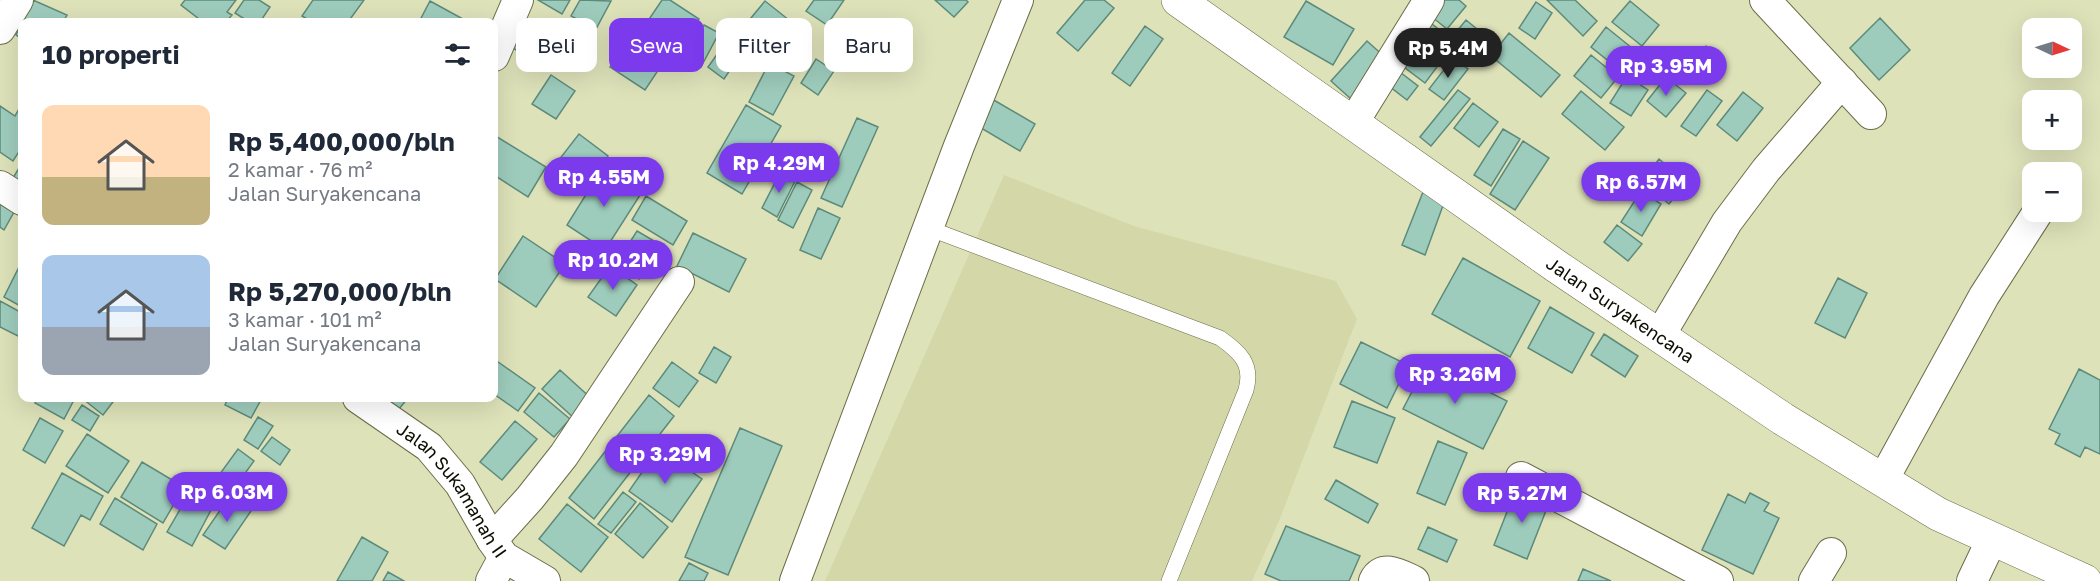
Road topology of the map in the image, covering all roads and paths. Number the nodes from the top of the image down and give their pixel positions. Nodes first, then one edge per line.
1 (18, 0) edge
2 (518, 0) edge
3 (1018, 0) edge
4 (1178, 0) edge
5 (1429, 0) edge
6 (1765, 0) edge
7 (0, 29) edge
8 (498, 47) edge
9 (1842, 82) junction
10 (1871, 114) dead end
11 (1353, 123) junction
12 (0, 186) edge
13 (18, 197) edge
14 (2032, 222) edge
15 (928, 228) junction
16 (679, 282) dead end
17 (1660, 335) junction
18 (364, 402) edge
19 (1521, 477) dead end
20 (1883, 480) junction
21 (1992, 539) junction
22 (1831, 553) dead end
23 (496, 559) edge
24 (545, 581) edge
25 (795, 581) edge
26 (1169, 581) edge
27 (1374, 581) edge
28 (1414, 581) edge
29 (1718, 581) edge
30 (1814, 581) edge
31 (1972, 581) edge
32 (2085, 581) edge

1 - 7 street
2 - 8 street
3 - 15 street
4 - 11 street, Jalan Suryakencana
5 - 11 street
6 - 9 street
9 - 10 street
9 - 17 street
11 - 17 street, Jalan Suryakencana
12 - 13 street
14 - 20 street
15 - 25 street
15 - 26 lane
16 - 23 street
17 - 20 street, Jalan Suryakencana
18 - 23 street, Jalan Sukamanah II
19 - 29 street
20 - 21 street, Jalan Suryakencana
21 - 31 street
21 - 32 street, Jalan Suryakencana
22 - 30 street
23 - 24 street, Jalan Sukamanah II
27 - 28 street

